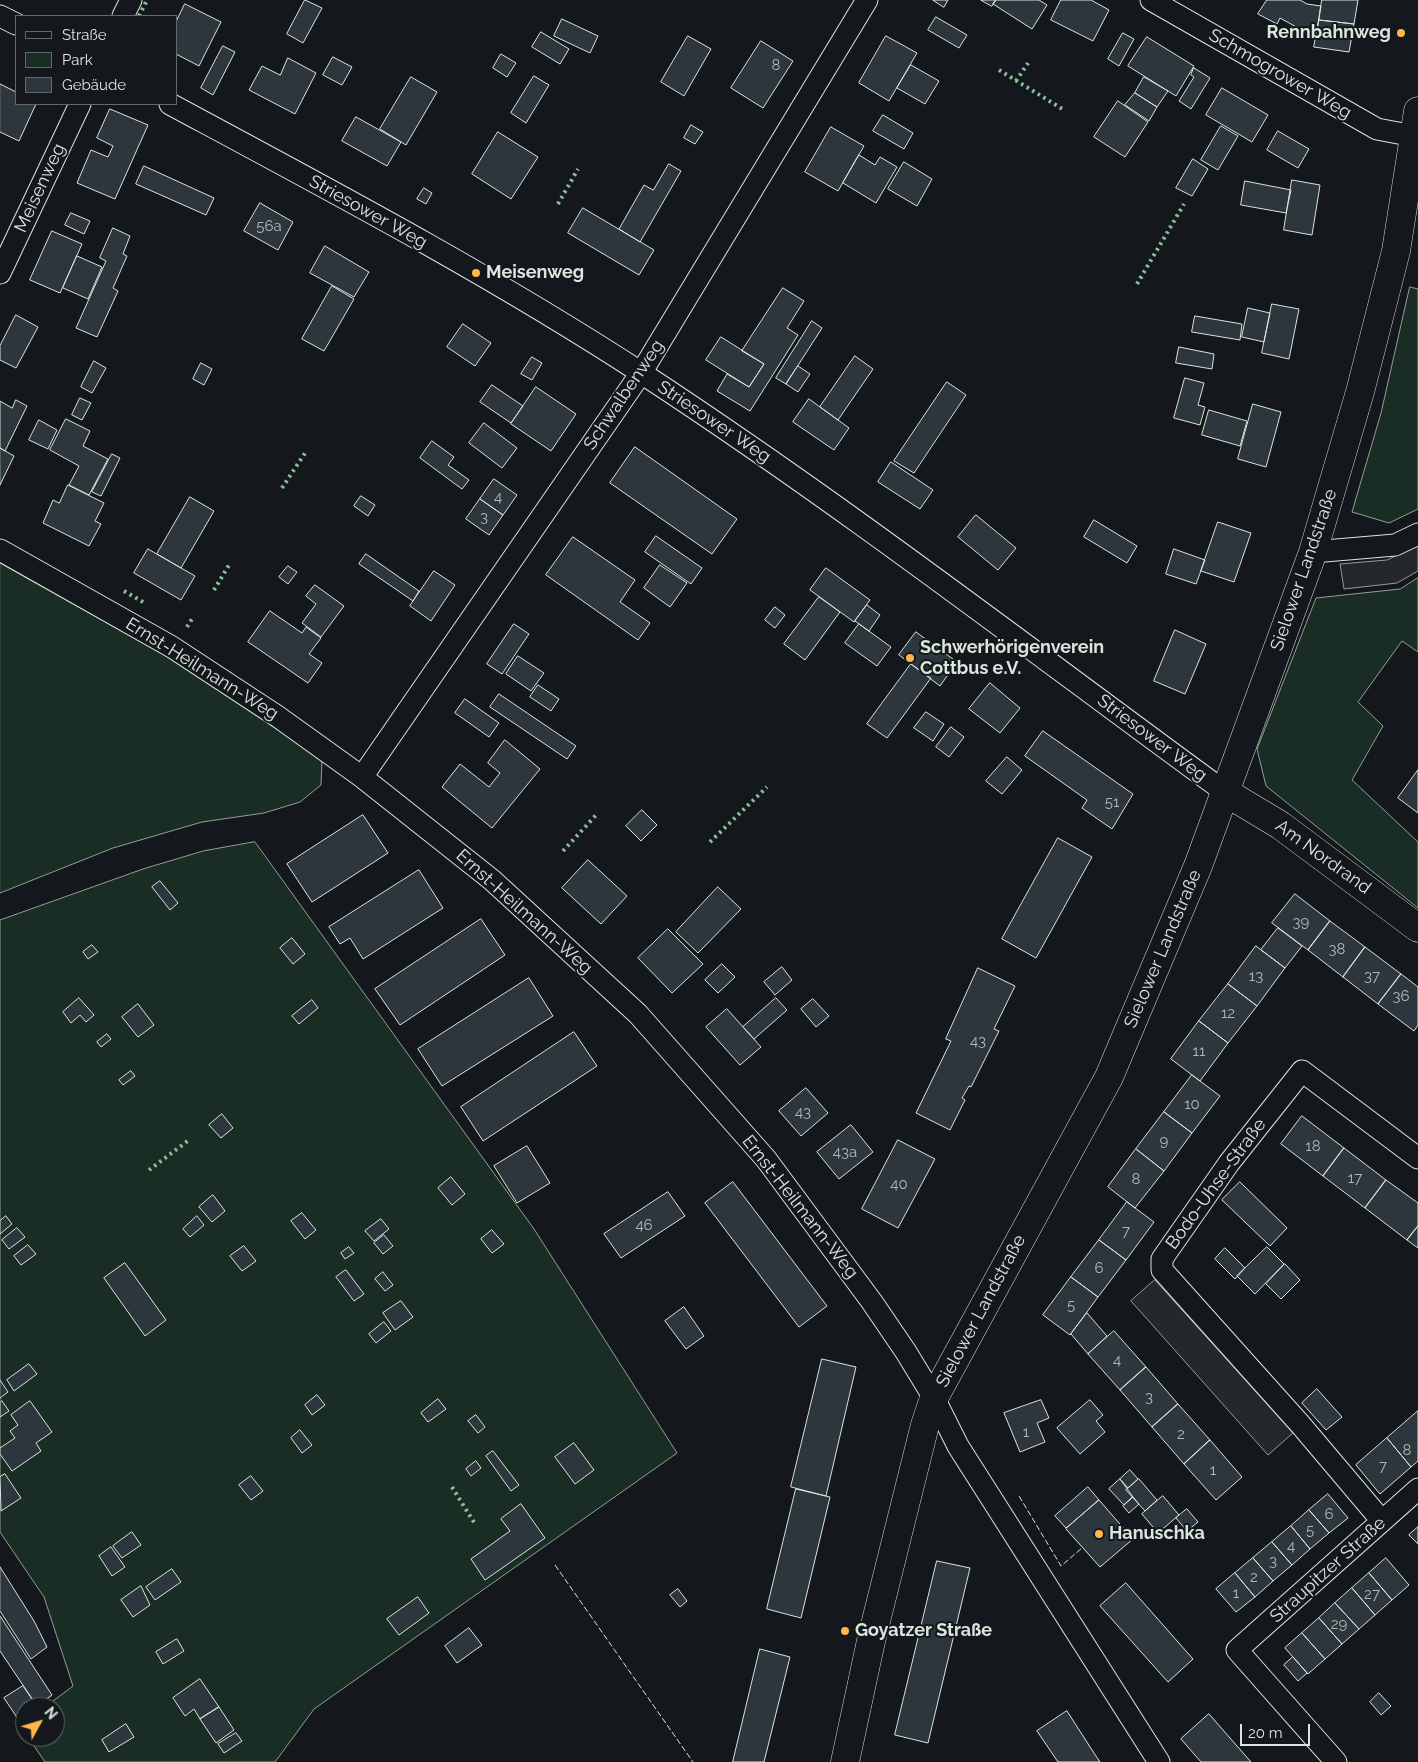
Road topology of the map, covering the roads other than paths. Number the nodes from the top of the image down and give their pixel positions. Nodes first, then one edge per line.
1 (131, 0) edge
2 (867, 0) edge
3 (1151, 0) edge
4 (124, 15) edge
5 (0, 16) edge
6 (15, 24) edge
7 (80, 105) edge
8 (172, 105) edge
9 (1416, 124) edge
10 (0, 273) edge
11 (641, 373) junction
12 (1418, 534) edge
13 (0, 550) edge
14 (1314, 552) junction
15 (362, 777) junction
16 (1225, 792) junction
17 (1418, 928) edge
18 (1418, 1158) edge
19 (934, 1398) junction
20 (1418, 1489) edge
21 (1382, 1521) junction
22 (845, 1762) edge
23 (1159, 1762) edge
24 (1336, 1762) edge

1 - 4 street
2 - 11 street, Schwalbenweg
3 - 9 street, Schmogrower Weg
5 - 6 street
7 - 10 street, Meisenweg
8 - 11 street, Striesower Weg
9 - 14 main road, Sielower Landstraße
11 - 15 street, Schwalbenweg
11 - 16 street, Striesower Weg
12 - 14 street
13 - 15 street, Ernst-Heilmann-Weg
14 - 16 main road, Sielower Landstraße
15 - 19 street, Ernst-Heilmann-Weg
16 - 17 main road, Am Nordrand
16 - 19 main road, Sielower Landstraße
18 - 21 street, Bodo-Uhse-Straße
19 - 22 main road, Sielower Landstraße
19 - 23 street
20 - 21 street, Straupitzer Straße
21 - 24 street, Straupitzer Straße

